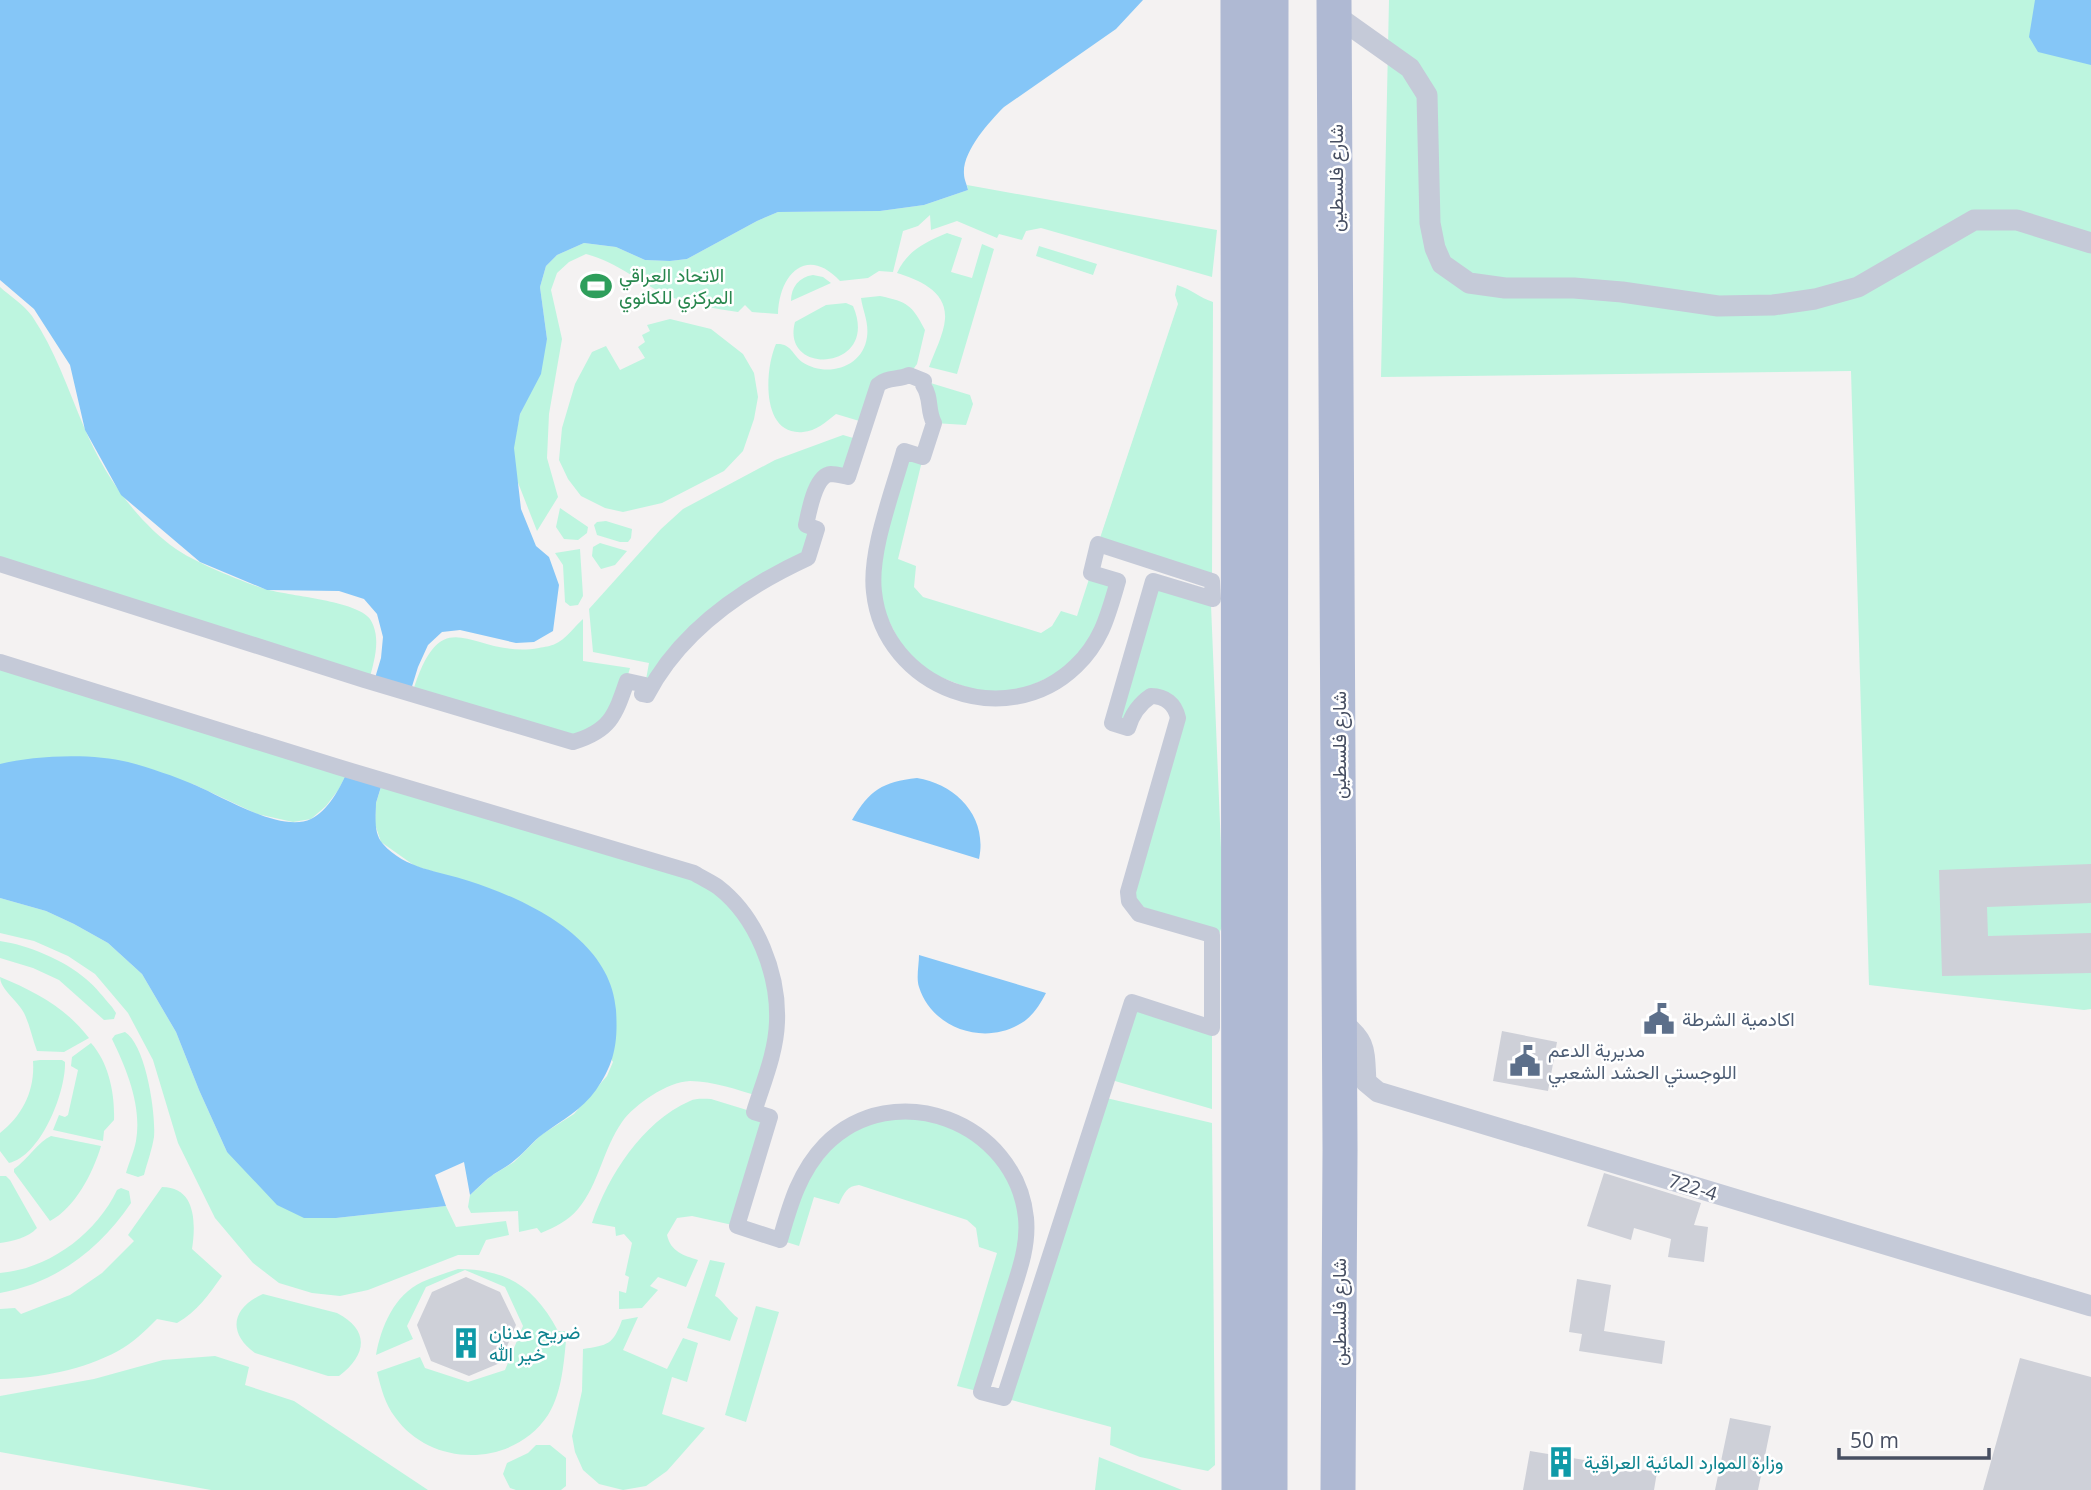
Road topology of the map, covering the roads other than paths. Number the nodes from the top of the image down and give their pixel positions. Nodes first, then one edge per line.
1 (1238, 0) edge
2 (1271, 0) edge
3 (1334, 7) edge
4 (2091, 243) edge
5 (0, 564) edge
6 (0, 662) edge
7 (1271, 911) junction
8 (1239, 963) junction
9 (1239, 1013) junction
10 (1340, 1021) junction
11 (1271, 1068) junction
12 (2091, 1306) edge
13 (1239, 1490) edge
14 (1270, 1490) edge
15 (1338, 1490) edge

1 - 8 main road
2 - 7 main road
3 - 4 street
3 - 10 main road, شارع فلسطين
5 - 6 street
7 - 8 main road
7 - 11 main road
8 - 9 main road
9 - 11 main road
9 - 13 main road
10 - 12 street, 722-4
10 - 15 main road, شارع فلسطين
11 - 14 main road

